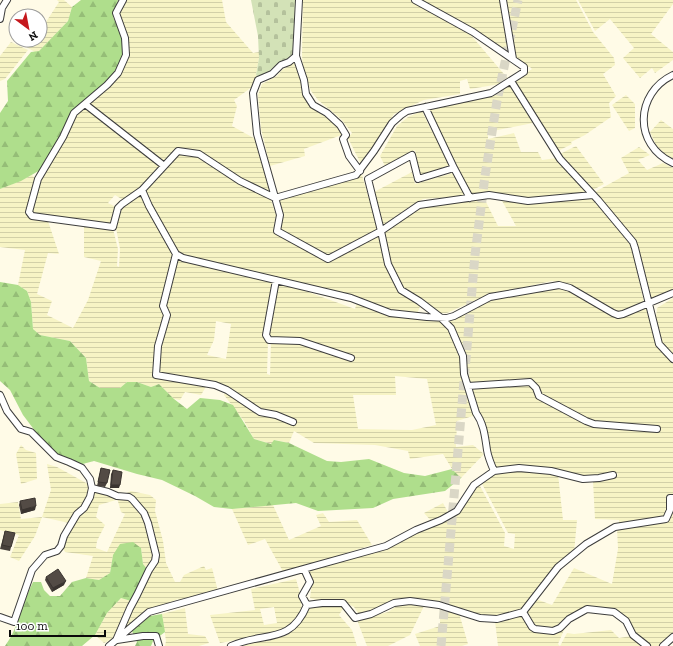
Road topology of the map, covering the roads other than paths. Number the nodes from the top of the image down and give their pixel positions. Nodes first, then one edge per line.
1 (6, 0) edge
2 (123, 0) edge
3 (299, 0) edge
4 (415, 0) edge
5 (503, 0) edge
6 (0, 19) edge
7 (296, 56) junction
8 (513, 59) junction
9 (673, 75) edge
10 (511, 81) junction
11 (85, 104) junction
12 (425, 107) junction
13 (673, 163) edge
14 (163, 165) junction
15 (454, 168) junction
16 (360, 171) junction
17 (142, 190) junction
18 (593, 195) junction
19 (275, 198) junction
20 (470, 198) junction
21 (382, 231) junction
22 (176, 254) junction
23 (276, 280) junction
24 (673, 293) edge
25 (648, 303) junction
26 (440, 317) junction
27 (351, 358) dead end
28 (673, 359) edge
29 (468, 386) junction
30 (0, 395) edge
31 (293, 422) dead end
32 (657, 429) dead end
33 (494, 471) junction
34 (613, 475) dead end
35 (91, 486) junction
36 (673, 498) edge
37 (304, 569) junction
38 (307, 605) junction
39 (523, 612) junction
40 (0, 617) edge
41 (673, 637) edge
42 (116, 641) junction
43 (109, 646) edge
44 (159, 646) edge
45 (231, 646) edge
46 (647, 646) edge
47 (663, 646) edge

1 - 6 street
2 - 11 street
3 - 7 street
4 - 8 street
5 - 8 street
7 - 16 street
7 - 19 street
8 - 10 street
9 - 13 street
10 - 12 street
10 - 18 street
11 - 14 street
11 - 17 street
12 - 15 street
12 - 16 street
14 - 17 street
14 - 19 street
15 - 20 street
15 - 21 street
16 - 19 street
17 - 22 street
18 - 20 street
18 - 25 street
19 - 21 street
20 - 21 street
21 - 26 street
22 - 23 street
22 - 31 street
23 - 26 street
23 - 27 street
24 - 25 street
25 - 26 street
25 - 28 street
26 - 29 street
29 - 32 street
29 - 33 street
30 - 35 street
33 - 34 street
33 - 37 street
35 - 40 street
35 - 42 street
36 - 39 street
37 - 38 street
37 - 42 street
38 - 39 street
38 - 45 street
39 - 46 street
41 - 47 street
42 - 43 street
42 - 44 street

